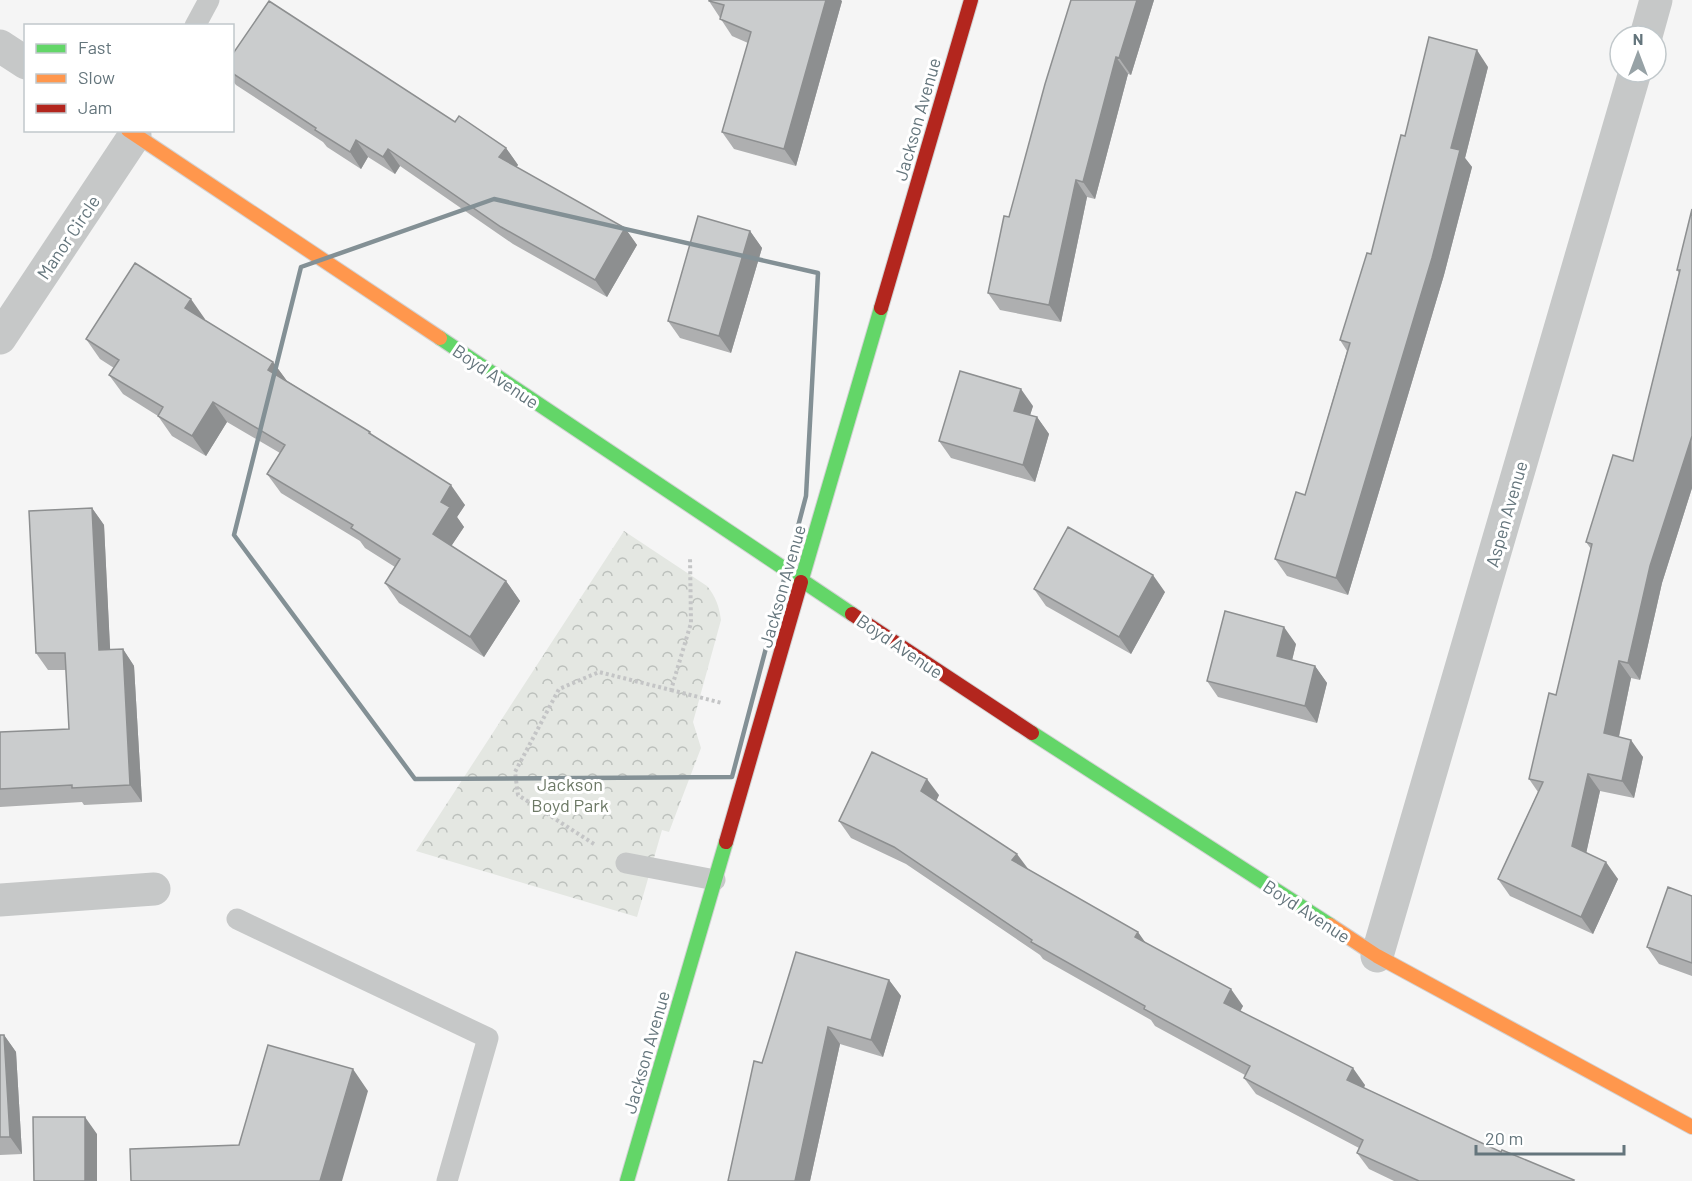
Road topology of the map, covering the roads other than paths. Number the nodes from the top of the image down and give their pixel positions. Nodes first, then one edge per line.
1 (209, 0) edge
2 (971, 0) edge
3 (1656, 0) edge
4 (196, 24) edge
5 (1649, 24) edge
6 (0, 46) edge
7 (24, 62) edge
8 (1631, 84) edge
9 (134, 132) edge
10 (0, 338) edge
11 (802, 580) junction
12 (626, 863) road end
13 (715, 880) junction
14 (154, 889) dead end
15 (0, 900) edge
16 (237, 919) dead end
17 (1377, 956) junction
18 (1692, 1127) edge
19 (447, 1181) edge
20 (627, 1181) edge

1 - 4 lane
2 - 11 street, Jackson Avenue
3 - 5 street
6 - 7 street
8 - 17 street, Aspen Avenue
9 - 10 street, Manor Circle
9 - 11 street, Boyd Avenue
11 - 13 street, Jackson Avenue
11 - 17 street, Boyd Avenue
12 - 13 lane
13 - 20 street, Jackson Avenue
14 - 15 street
16 - 19 lane
17 - 18 street, Boyd Avenue

